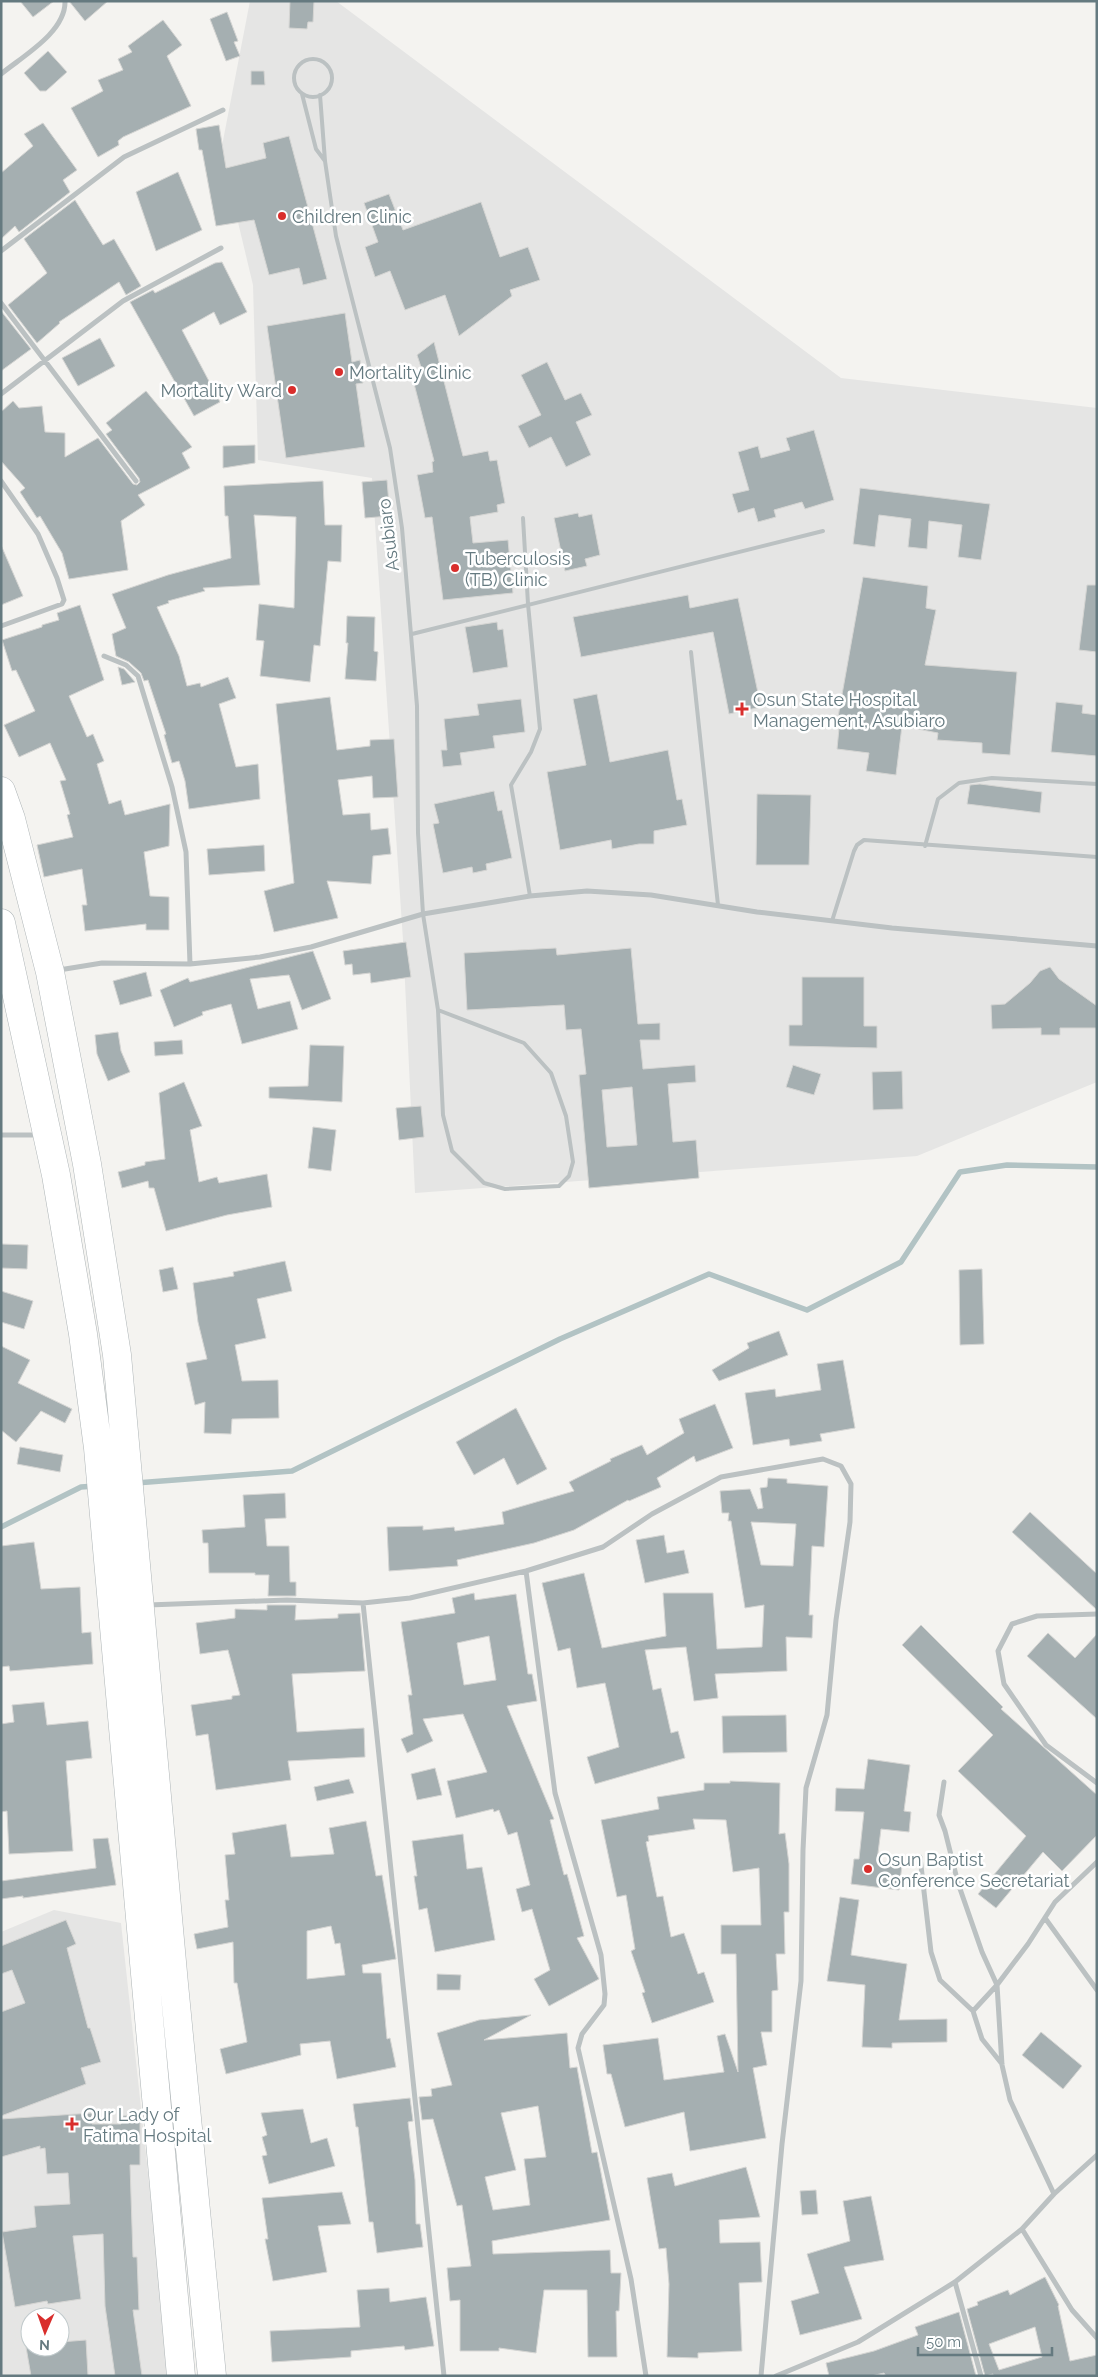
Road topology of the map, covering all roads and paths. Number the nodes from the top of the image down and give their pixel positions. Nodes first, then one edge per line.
1 (65, 1) edge
2 (1, 74) edge
3 (302, 94) junction
4 (320, 96) junction
5 (222, 110) dead end
6 (325, 161) junction
7 (221, 248) dead end
8 (1, 251) edge
9 (1, 303) edge
10 (46, 361) junction
11 (1, 394) edge
12 (136, 480) dead end
13 (1, 481) edge
14 (523, 518) dead end
15 (823, 531) dead end
16 (528, 604) junction
17 (1, 626) edge
18 (412, 634) junction
19 (691, 652) dead end
20 (104, 656) dead end
21 (1097, 784) edge
22 (1, 791) edge
23 (925, 846) junction
24 (1097, 857) edge
25 (530, 896) junction
26 (718, 905) junction
27 (423, 914) junction
28 (832, 921) junction
29 (1, 923) edge
30 (1097, 946) edge
31 (190, 964) junction
32 (50, 972) junction
33 (438, 1010) junction
34 (48, 1135) junction
35 (1, 1136) edge
36 (526, 1571) junction
37 (363, 1603) junction
38 (139, 1606) junction
39 (1097, 1614) edge
40 (944, 1782) dead end
41 (1097, 1783) edge
42 (920, 1857) dead end
43 (1097, 1862) edge
44 (1045, 1918) junction
45 (997, 1985) junction
46 (1097, 1990) edge
47 (973, 2011) junction
48 (1002, 2065) junction
49 (1097, 2155) edge
50 (1054, 2194) junction
51 (1022, 2228) junction
52 (955, 2282) junction
53 (1097, 2338) edge
54 (180, 2376) edge
55 (212, 2376) edge
56 (444, 2376) edge
57 (646, 2376) edge
58 (761, 2376) edge
59 (776, 2376) edge
60 (981, 2376) edge

1 - 2 street
3 - 4 lane
3 - 4 lane
3 - 6 lane, Asubiaro
4 - 6 lane, Asubiaro
5 - 8 street
6 - 18 lane, Asubiaro
7 - 10 street
9 - 10 street
10 - 11 street
10 - 12 street
13 - 17 street
14 - 16 lane
15 - 16 lane
16 - 18 lane
16 - 25 lane
18 - 27 lane, Asubiaro
19 - 26 lane
20 - 31 street
21 - 23 lane
22 - 32 main road
23 - 24 lane
23 - 28 lane
25 - 26 street
25 - 27 street
26 - 28 street
27 - 31 street
27 - 33 lane, Asubiaro
28 - 30 street
29 - 34 main road
31 - 32 street
32 - 38 main road
33 - 33 lane, Asubiaro
34 - 35 street
34 - 54 main road
36 - 37 street
36 - 57 street
36 - 58 street
37 - 38 street
37 - 56 street
38 - 55 main road
39 - 41 street
40 - 45 street
42 - 47 street
43 - 44 street
44 - 45 street
44 - 46 street
45 - 47 street
45 - 48 street
47 - 48 street
48 - 50 street
49 - 50 street
50 - 51 street
51 - 52 street
51 - 53 street
52 - 59 street
52 - 60 street

